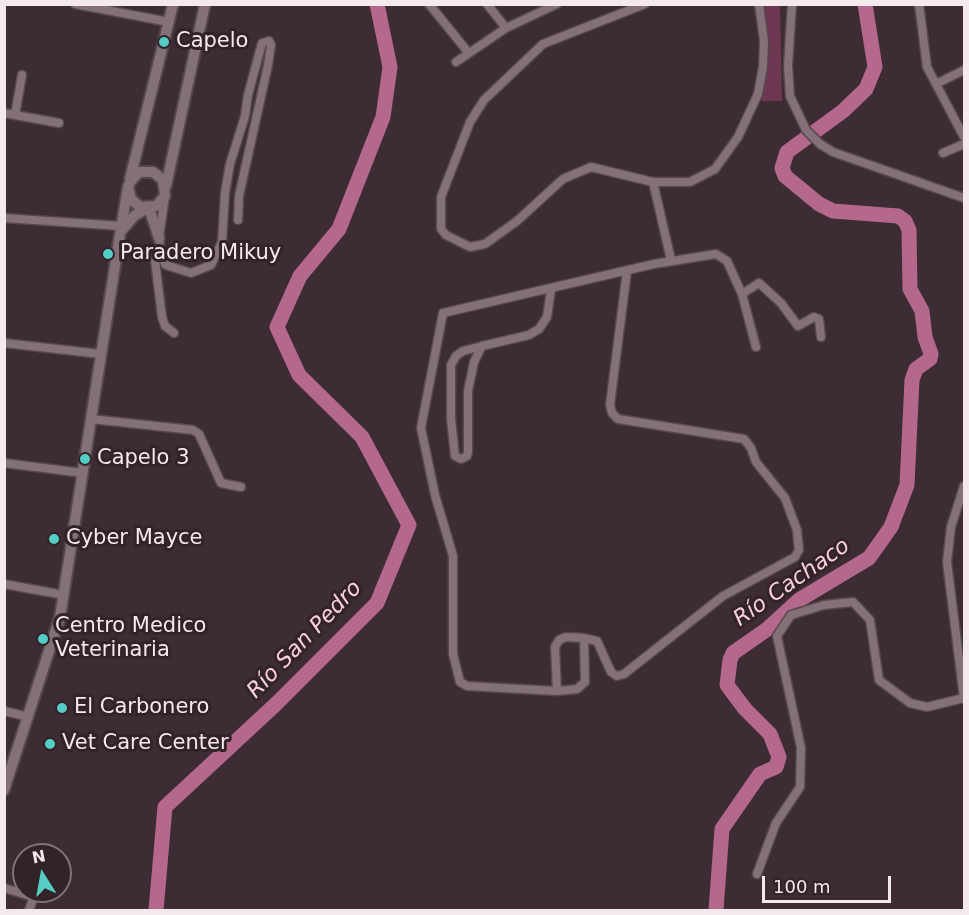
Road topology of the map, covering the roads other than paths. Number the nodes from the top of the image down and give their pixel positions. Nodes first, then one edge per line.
1 (75, 4) edge
2 (173, 4) edge
3 (205, 4) edge
4 (429, 4) edge
5 (487, 4) edge
6 (645, 4) edge
7 (759, 4) edge
8 (792, 4) edge
9 (919, 4) edge
10 (555, 5) edge
11 (169, 22) junction
12 (506, 28) junction
13 (468, 52) junction
14 (456, 62) dead end
15 (964, 70) edge
16 (22, 75) dead end
17 (936, 84) junction
18 (4, 113) edge
19 (15, 115) junction
20 (58, 123) dead end
21 (964, 137) edge
22 (964, 144) edge
23 (943, 153) dead end
24 (653, 182) junction
25 (129, 185) junction
26 (165, 191) junction
27 (964, 198) edge
28 (148, 208) junction
29 (4, 218) edge
30 (238, 220) dead end
31 (120, 230) junction
32 (159, 242) junction
33 (671, 260) junction
34 (627, 271) junction
35 (551, 290) junction
36 (742, 294) junction
37 (174, 333) dead end
38 (821, 337) dead end
39 (4, 343) edge
40 (482, 346) junction
41 (756, 347) dead end
42 (100, 354) junction
43 (91, 419) junction
44 (4, 463) edge
45 (83, 473) junction
46 (964, 486) edge
47 (241, 487) dead end
48 (4, 584) edge
49 (64, 595) junction
50 (584, 638) junction
51 (557, 692) junction
52 (964, 699) edge
53 (4, 711) edge
54 (29, 717) junction
55 (4, 790) edge
56 (757, 874) dead end
57 (4, 888) edge
58 (29, 910) edge

1 - 11 street
2 - 11 street
3 - 26 street
4 - 13 street
5 - 12 street
6 - 24 street
7 - 24 street
8 - 27 street
9 - 17 street
10 - 12 street
11 - 25 street
12 - 13 street
13 - 14 street
15 - 17 street
16 - 19 street
17 - 21 street
18 - 19 street
19 - 20 street
22 - 23 street
24 - 33 street
25 - 26 street
25 - 28 street
25 - 31 street
26 - 28 street
26 - 32 street
28 - 31 street
28 - 32 street
29 - 31 street
30 - 32 street
31 - 42 street
32 - 37 street
33 - 34 street
33 - 36 street
34 - 35 street
34 - 50 street
35 - 40 street
35 - 51 street
36 - 38 street
36 - 41 street
39 - 42 street
40 - 40 street
42 - 43 street
43 - 45 street
43 - 47 street
44 - 45 street
45 - 49 street
46 - 52 street
48 - 49 street
49 - 54 street
50 - 51 street
50 - 51 street
52 - 56 street
53 - 54 street
54 - 55 street
57 - 58 street

